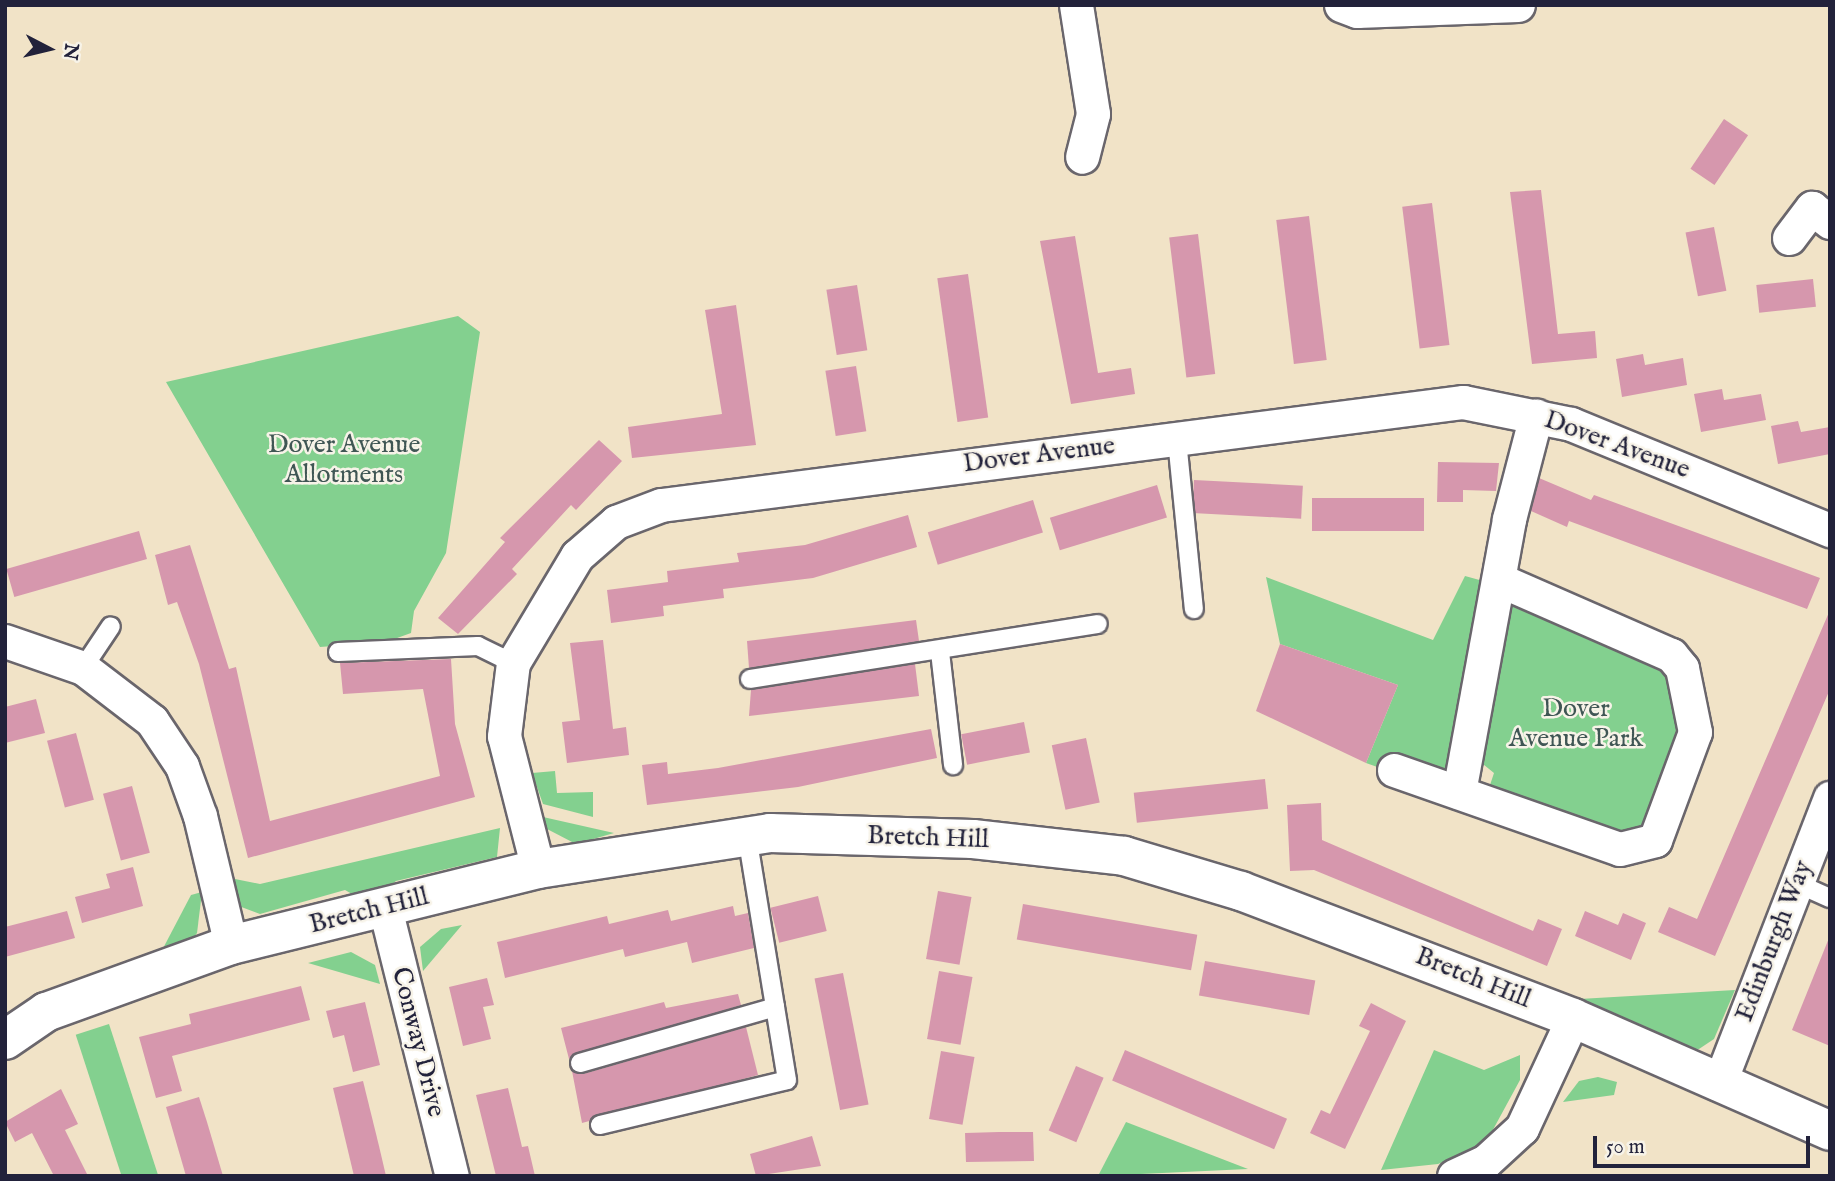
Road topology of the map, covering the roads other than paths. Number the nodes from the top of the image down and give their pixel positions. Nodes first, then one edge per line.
1 (1076, 5) edge
2 (1341, 5) edge
3 (1518, 5) edge
4 (1512, 6) edge
5 (1082, 157) dead end
6 (1830, 222) edge
7 (1789, 239) dead end
8 (1536, 415) junction
9 (1177, 440) junction
10 (1830, 530) edge
11 (1502, 581) junction
12 (1194, 609) dead end
13 (1098, 624) dead end
14 (111, 626) dead end
15 (5, 641) edge
16 (338, 652) dead end
17 (940, 652) junction
18 (513, 663) junction
19 (83, 668) junction
20 (750, 679) dead end
21 (953, 765) dead end
22 (1394, 770) dead end
23 (1459, 792) junction
24 (1830, 798) edge
25 (747, 836) junction
26 (538, 869) junction
27 (1796, 883) junction
28 (1830, 898) edge
29 (385, 908) junction
30 (231, 945) junction
31 (775, 1007) junction
32 (1573, 1018) junction
33 (5, 1040) edge
34 (580, 1063) dead end
35 (1719, 1084) junction
36 (600, 1125) dead end
37 (1830, 1131) edge
38 (452, 1176) edge
39 (1454, 1176) edge

1 - 5 street
2 - 4 street
3 - 4 street
6 - 7 street
8 - 9 street, Dover Avenue
8 - 10 street, Dover Avenue
8 - 11 street
9 - 12 lane
9 - 18 street, Dover Avenue
11 - 23 street
11 - 23 street
13 - 17 lane
14 - 19 lane
15 - 19 street
16 - 18 lane
17 - 20 lane
17 - 21 lane
18 - 26 street, Dover Avenue
19 - 30 street
22 - 23 street
24 - 27 street, Edinburgh Way
25 - 26 street, Bretch Hill
25 - 31 lane
25 - 32 street, Bretch Hill
26 - 29 street, Bretch Hill
27 - 28 lane
27 - 35 street, Edinburgh Way
29 - 30 street, Bretch Hill
29 - 38 street, Conway Drive
30 - 33 street, Bretch Hill
31 - 34 lane
31 - 36 lane
32 - 35 street, Bretch Hill
32 - 39 street
35 - 37 street, Bretch Hill

